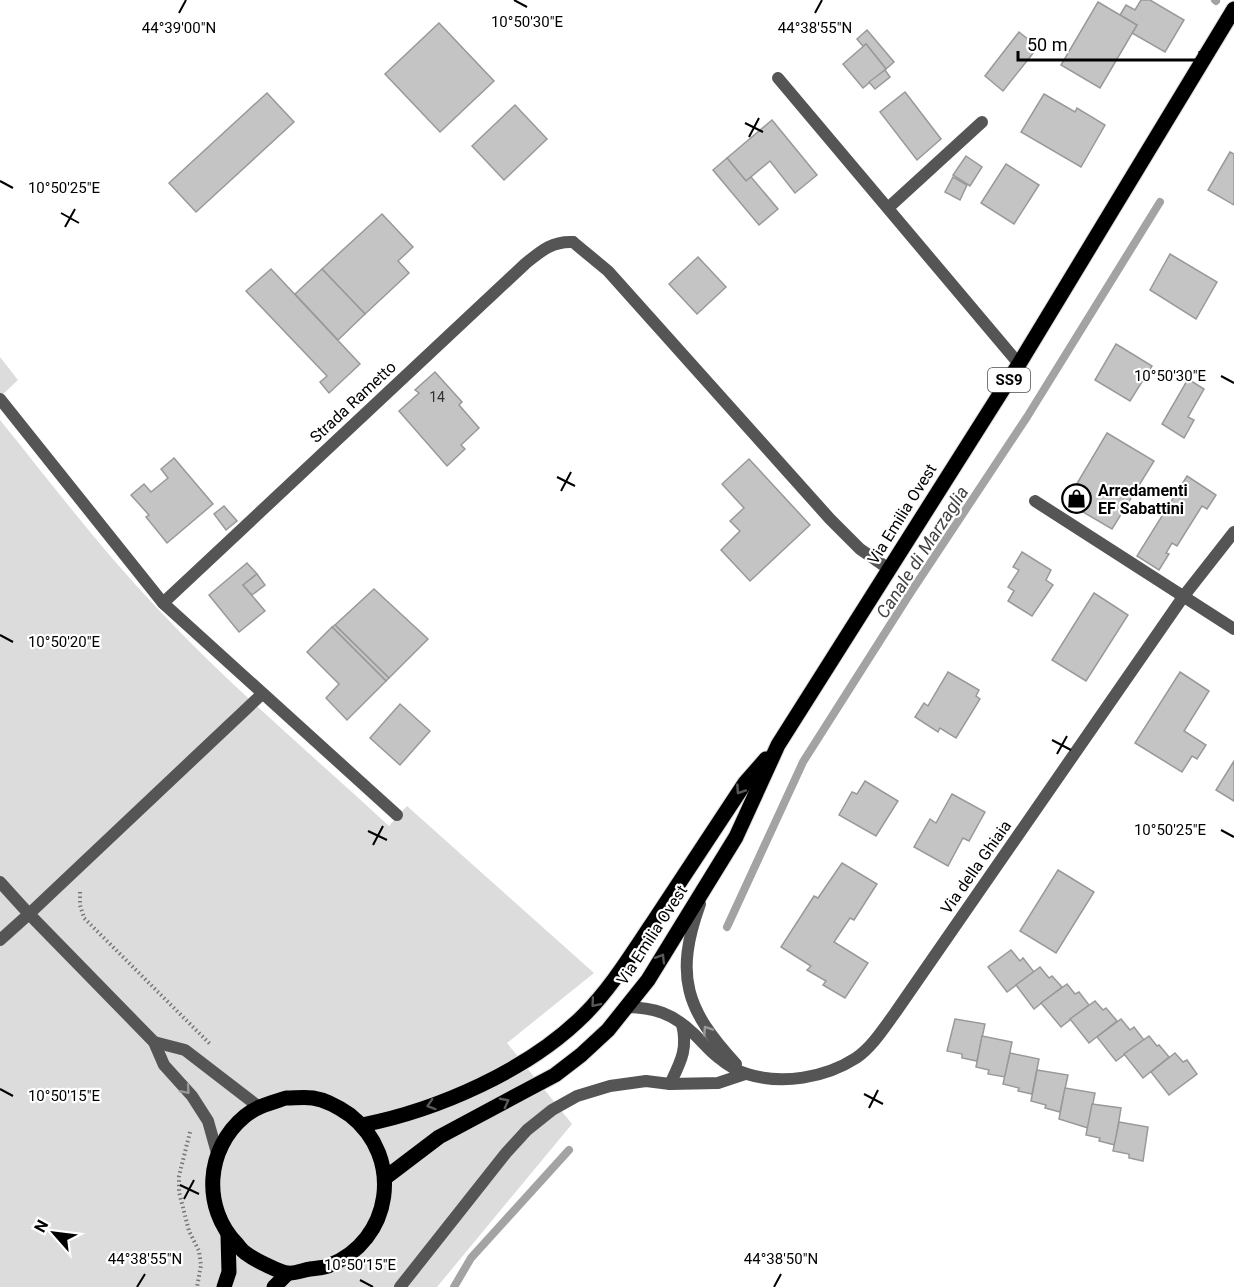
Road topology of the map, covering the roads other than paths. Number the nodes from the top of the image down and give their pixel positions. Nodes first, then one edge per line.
1 (1234, 9) edge
2 (778, 78) dead end
3 (982, 122) dead end
4 (888, 208) junction
5 (1019, 364) junction
6 (0, 399) edge
7 (1035, 501) dead end
8 (1234, 531) edge
9 (889, 569) junction
10 (1183, 597) junction
11 (163, 603) junction
12 (1234, 629) edge
13 (262, 694) junction
14 (778, 745) junction
15 (397, 815) dead end
16 (0, 882) edge
17 (707, 883) junction
18 (29, 914) junction
19 (0, 940) edge
20 (627, 1006) junction
21 (682, 1024) junction
22 (154, 1042) junction
23 (746, 1074) junction
24 (670, 1084) junction
25 (260, 1107) junction
26 (362, 1125) junction
27 (217, 1153) junction
28 (385, 1178) junction
29 (228, 1235) junction
30 (287, 1274) junction
31 (224, 1287) edge
32 (274, 1287) edge
33 (400, 1287) edge

1 - 5 main road, Via Emilia Ovest / SS9
2 - 4 street
3 - 4 street
4 - 5 street
5 - 9 main road, Via Emilia Ovest / SS9
6 - 11 street
7 - 10 street
8 - 10 street, Via della Ghiaia
9 - 11 street, Strada Rametto
9 - 14 main road, Via Emilia Ovest / SS9
10 - 12 street
10 - 23 street, Via della Ghiaia
11 - 13 street
13 - 15 street
13 - 18 street
14 - 17 main road, Via Emilia Ovest
14 -> 26 main road, Via Emilia Ovest
16 - 18 street
20 -> 17 main road, Via Emilia Ovest
23 -> 17 street
18 - 19 street
18 - 22 street
20 - 21 street, Via della Ghiaia
28 -> 20 main road, Via Emilia Ovest
21 - 23 street, Via della Ghiaia
21 - 24 street
22 - 25 street
22 -> 27 street
23 - 24 street
24 - 33 street
25 - 26 main road
25 - 27 main road
26 - 28 main road
27 - 29 main road
28 - 30 main road
29 - 30 main road
29 - 31 main road
30 - 32 main road

